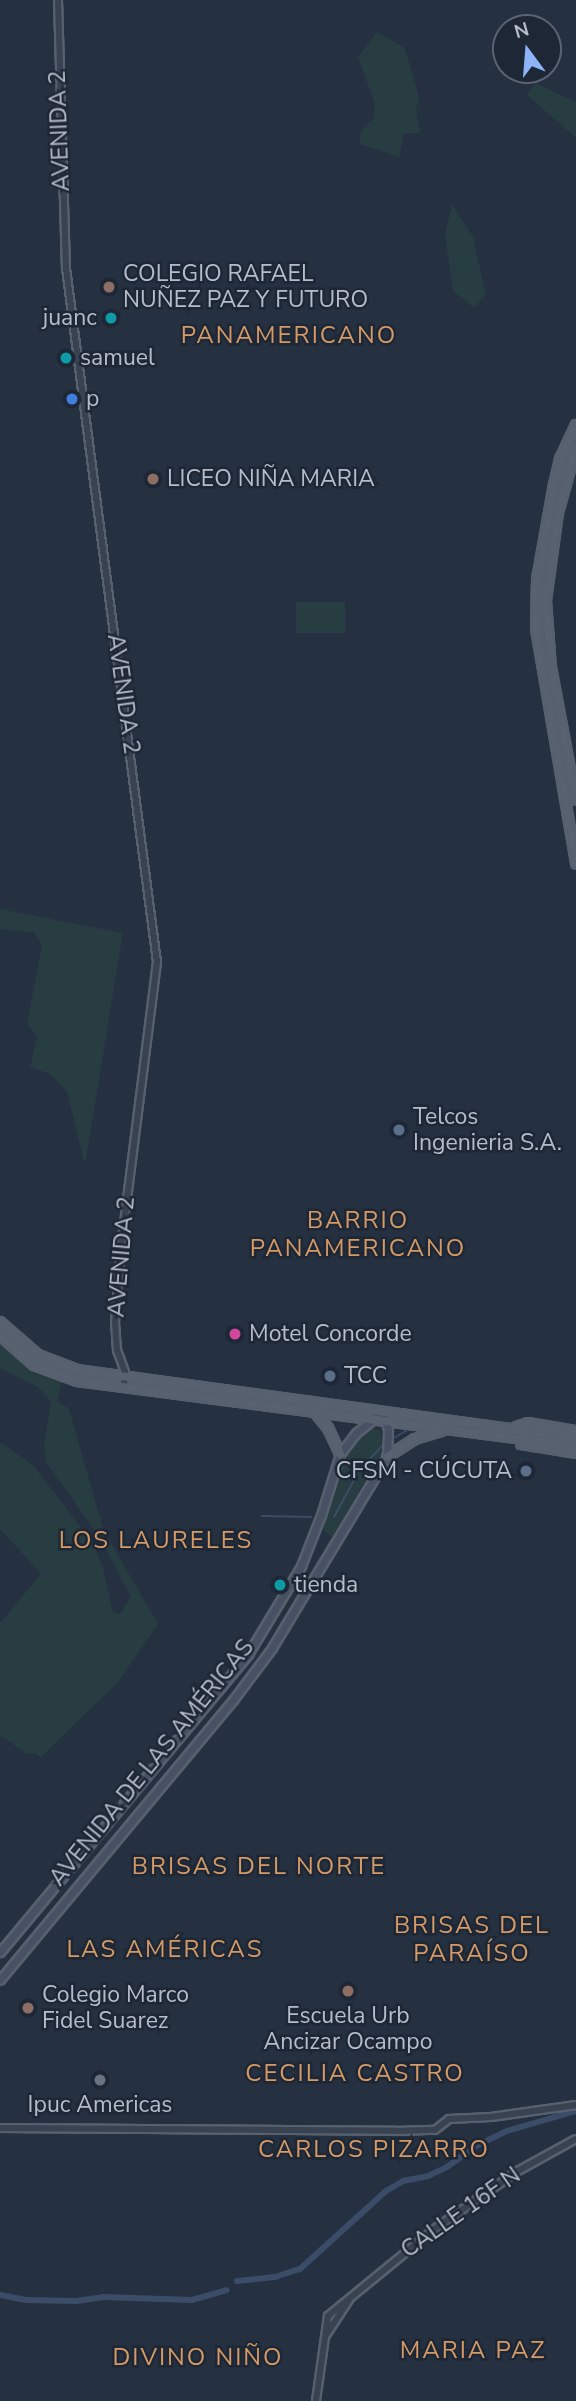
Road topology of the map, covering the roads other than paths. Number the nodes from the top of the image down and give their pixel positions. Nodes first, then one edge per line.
1 (58, 0) edge
2 (576, 425) edge
3 (576, 448) edge
4 (576, 800) edge
5 (576, 864) edge
6 (0, 1322) edge
7 (0, 1335) edge
8 (125, 1376) junction
9 (124, 1386) junction
10 (383, 1411) junction
11 (314, 1412) junction
12 (372, 1419) junction
13 (387, 1425) junction
14 (446, 1429) junction
15 (576, 1431) edge
16 (508, 1433) junction
17 (576, 1437) edge
18 (576, 1446) edge
19 (387, 1452) junction
20 (340, 1454) junction
21 (576, 1454) edge
22 (0, 1952) edge
23 (0, 1980) edge
24 (576, 2105) edge
25 (0, 2127) edge
26 (576, 2139) edge
27 (338, 2312) junction
28 (328, 2318) junction
29 (334, 2325) junction
30 (324, 2337) junction
31 (316, 2401) edge

1 - 8 street, AVENIDA 2
2 - 5 main road
3 - 4 main road
6 - 8 main road
7 - 9 main road
8 - 9 street, AVENIDA 2
8 - 10 main road
9 - 11 main road
10 - 12 main road, AVENIDA DE LAS AMÉRICAS
10 - 13 main road, AVENIDA DE LAS AMÉRICAS
10 - 16 main road
11 - 12 main road
11 - 20 main road
12 - 13 main road
12 - 20 main road, AVENIDA DE LAS AMÉRICAS
13 - 14 main road
13 - 19 main road, AVENIDA DE LAS AMÉRICAS
14 - 16 main road
14 - 19 main road
15 - 16 main road
16 - 17 main road
16 - 18 main road
16 - 21 main road
19 - 23 main road, AVENIDA DE LAS AMÉRICAS
20 - 22 main road, AVENIDA DE LAS AMÉRICAS
24 - 25 street
26 - 27 street, CALLE 16F N
27 - 28 street, CALLE 16F N
27 - 29 street, CALLE 16F N
28 - 29 street
28 - 30 street
29 - 30 street, CALLE 16F N
30 - 31 street

